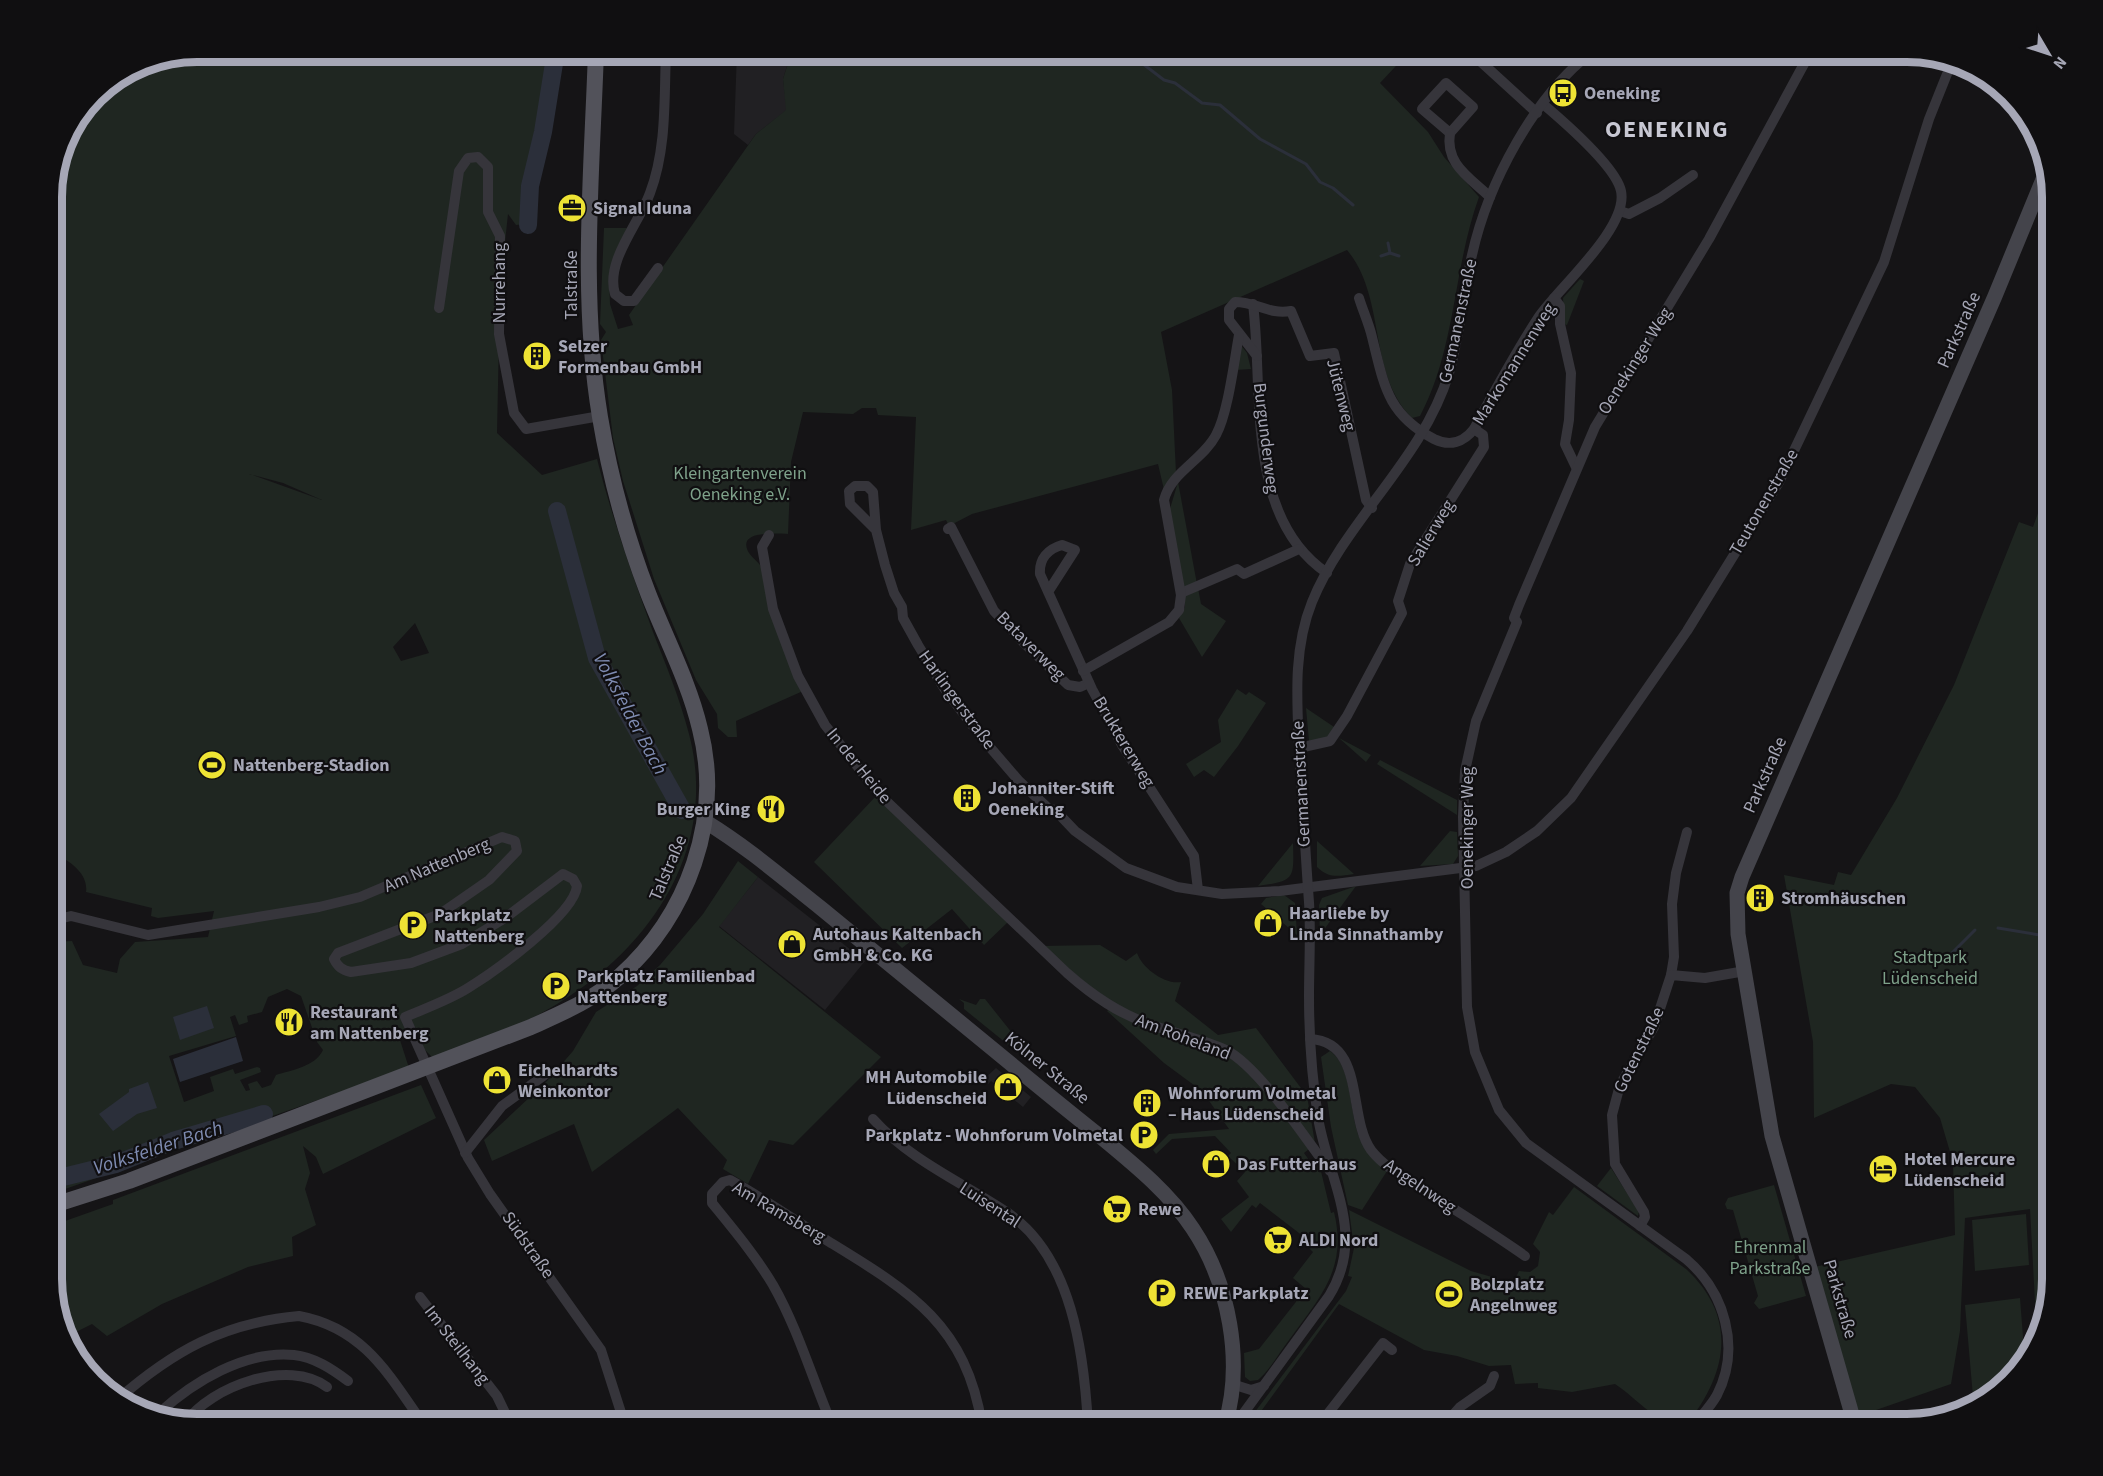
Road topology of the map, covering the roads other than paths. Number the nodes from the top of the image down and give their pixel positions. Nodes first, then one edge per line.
1 (1482, 61) edge
2 (1582, 61) edge
3 (1806, 61) edge
4 (596, 62) edge
5 (666, 62) edge
6 (1949, 69) edge
7 (1540, 108) junction
8 (1450, 133) junction
9 (1693, 175) dead end
10 (2041, 185) edge
11 (1490, 197) junction
12 (1620, 211) junction
13 (658, 268) dead end
14 (1359, 298) dead end
15 (1554, 298) junction
16 (1253, 304) junction
17 (439, 308) dead end
18 (1239, 335) junction
19 (1257, 356) junction
20 (600, 416) junction
21 (1474, 429) junction
22 (1424, 433) junction
23 (1576, 467) junction
24 (1372, 508) junction
25 (948, 529) dead end
26 (876, 530) dead end
27 (769, 536) dead end
28 (1299, 549) junction
29 (1327, 573) junction
30 (1048, 592) dead end
31 (1181, 593) junction
32 (1083, 671) junction
33 (1089, 682) junction
34 (1299, 748) junction
35 (706, 822) junction
36 (1687, 832) dead end
37 (1465, 867) junction
38 (1307, 888) junction
39 (1198, 890) junction
40 (62, 918) edge
41 (1040, 947) joint
42 (1745, 971) junction
43 (1671, 975) junction
44 (1310, 1038) junction
45 (426, 1066) junction
46 (546, 1074) dead end
47 (873, 1119) dead end
48 (465, 1153) junction
49 (1332, 1174) junction
50 (62, 1202) edge
51 (1640, 1226) junction
52 (1525, 1256) dead end
53 (420, 1297) dead end
54 (1392, 1350) dead end
55 (1494, 1376) dead end
56 (348, 1381) dead end
57 (1233, 1384) junction
58 (1264, 1386) junction
59 (327, 1387) dead end
60 (125, 1394) edge
61 (1231, 1402) junction
62 (1253, 1402) junction
63 (162, 1410) edge
64 (191, 1414) edge
65 (416, 1414) edge
66 (506, 1414) edge
67 (621, 1414) edge
68 (828, 1414) edge
69 (980, 1414) edge
70 (1087, 1414) edge
71 (1228, 1414) edge
72 (1244, 1414) edge
73 (1328, 1414) edge
74 (1454, 1414) edge
75 (1703, 1414) edge
76 (1852, 1414) edge

1 - 7 street
2 - 7 street, Germanenstraße
3 - 23 street, Oenekinger Weg
4 - 20 main road, Talstraße
5 - 13 street
6 - 37 street, Teutonenstraße
7 - 11 street, Germanenstraße
7 - 12 street
8 - 8 street
8 - 11 street
9 - 12 street
10 - 42 street, Parkstraße
11 - 22 street, Germanenstraße
12 - 15 street, Markomannenweg
14 - 22 street, Markomannenweg
15 - 21 street, Markomannenweg
15 - 23 street
16 - 18 street
16 - 19 street, Burgunderweg
16 - 24 street, Jütenweg
17 - 20 street, Nurrehang
18 - 19 street
18 - 31 street
19 - 28 street, Burgunderweg
20 - 35 main road, Talstraße
21 - 22 street, Markomannenweg
21 - 34 street, Salierweg
22 - 24 street, Germanenstraße
23 - 37 street, Oenekinger Weg
24 - 29 street, Germanenstraße
25 - 33 street, Bataverweg
26 - 39 street, Harlingerstraße
27 - 41 street, In der Heide
28 - 29 street, Burgunderweg
28 - 31 street
29 - 34 street, Germanenstraße
30 - 32 street, Bruktererweg
31 - 32 street
32 - 33 street, Bruktererweg
33 - 39 street, Bruktererweg
34 - 38 street, Germanenstraße
35 - 45 main road, Talstraße
35 - 57 street, Kölner Straße
36 - 43 street, Gotenstraße
37 - 38 street, Harlingerstraße
37 - 51 street, Oenekinger Weg
38 - 39 street, Harlingerstraße
38 - 44 street, Germanenstraße
40 - 45 street, Am Nattenberg
41 - 49 street, Am Roheland
42 - 43 street
42 - 76 street, Parkstraße
43 - 51 street, Gotenstraße
44 - 49 street, Germanenstraße
44 - 52 street, Angelnweg
45 - 48 street, Südstraße
45 - 50 main road, Talstraße
46 - 48 street
47 - 70 street, Luisental
48 - 67 street, Südstraße
49 - 58 street, Germanenstraße
51 - 75 street, Oenekinger Weg
53 - 66 street, Im Steilhang
54 - 73 street
55 - 74 street
56 - 63 street
57 - 58 street
57 - 61 street, Kölner Straße
58 - 62 street, Germanenstraße
59 - 64 street
60 - 65 street
61 - 62 street
61 - 71 street, Kölner Straße
62 - 72 street, Germanenstraße
68 - 69 street, Am Ramsberg

